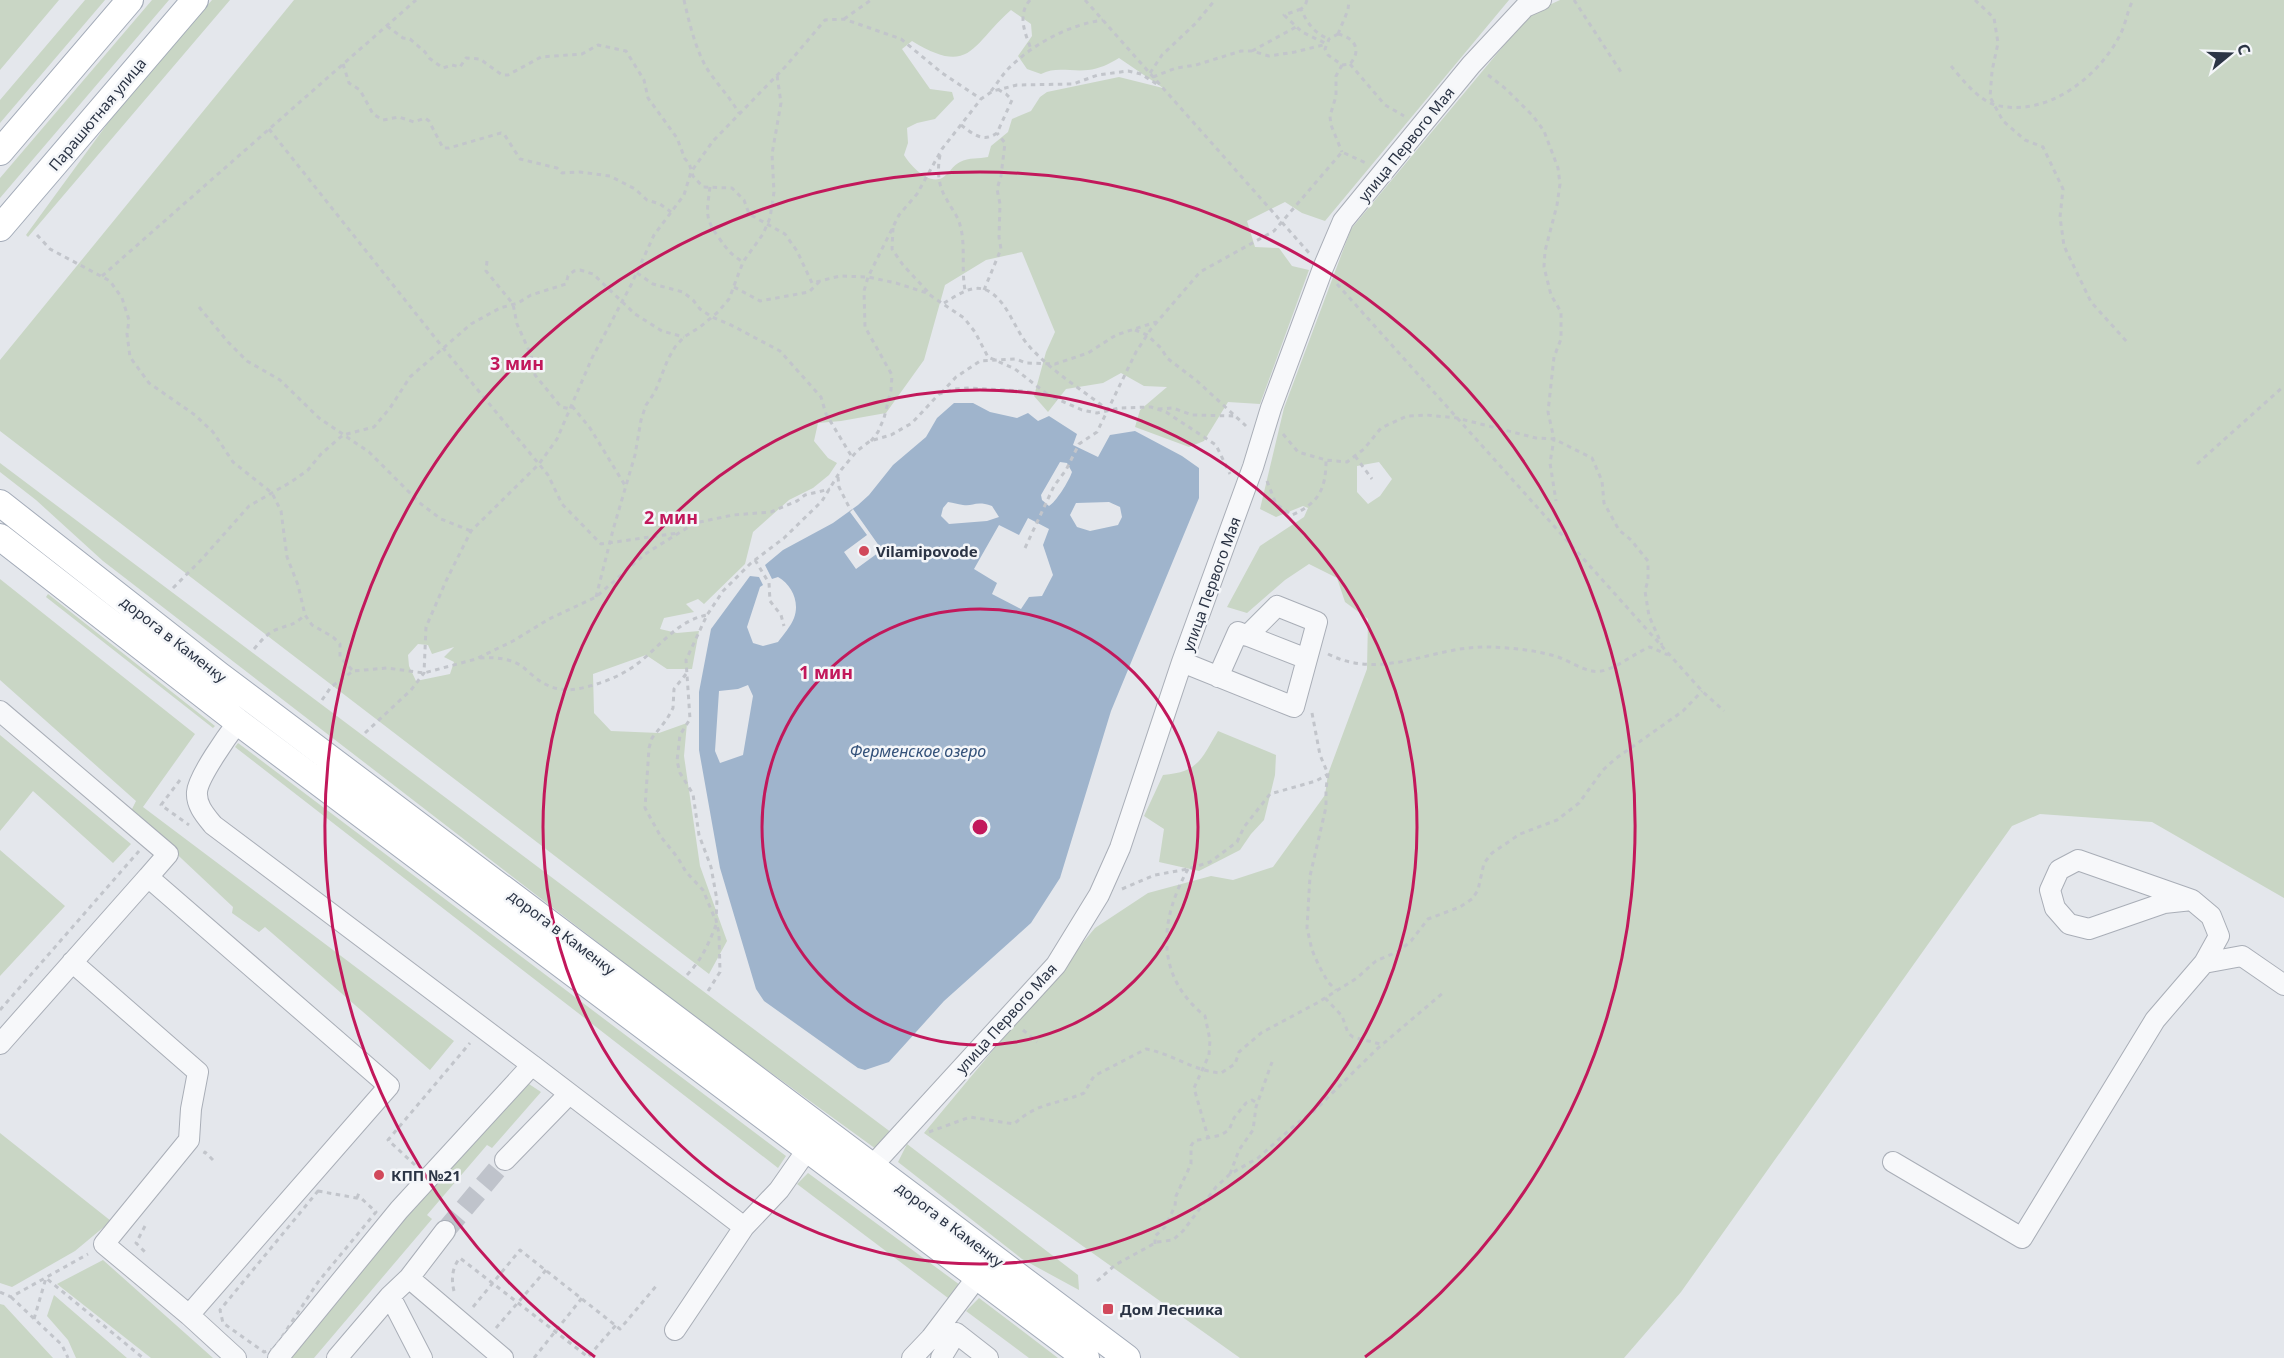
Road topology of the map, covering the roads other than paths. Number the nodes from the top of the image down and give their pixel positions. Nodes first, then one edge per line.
1 (130, 0) edge
2 (195, 0) edge
3 (1540, 0) edge
4 (0, 152) edge
5 (0, 228) edge
6 (0, 503) edge
7 (0, 537) edge
8 (1247, 636) junction
9 (1307, 658) junction
10 (1182, 662) junction
11 (1218, 677) junction
12 (0, 711) edge
13 (238, 722) junction
14 (148, 877) junction
15 (2192, 900) junction
16 (72, 962) junction
17 (2204, 963) junction
18 (2284, 985) edge
19 (0, 1044) edge
20 (531, 1065) junction
21 (569, 1094) junction
22 (807, 1150) junction
23 (505, 1160) tunnel mouth
24 (1893, 1162) dead end
25 (873, 1166) junction
26 (744, 1227) junction
27 (445, 1231) tunnel mouth
28 (978, 1276) junction
29 (409, 1278) junction
30 (390, 1296) junction
31 (189, 1315) junction
32 (675, 1330) dead end
33 (354, 1350) edge
34 (495, 1354) edge
35 (237, 1358) edge
36 (278, 1358) edge
37 (337, 1358) edge
38 (422, 1358) edge
39 (912, 1358) edge
40 (941, 1358) edge
41 (988, 1358) edge
42 (1086, 1358) edge
43 (1127, 1358) edge

1 - 4 main road
2 - 5 main road, Парашютная улица
3 - 10 street, улица Первого Мая
6 - 25 main road, дорога в Каменку
7 - 13 main road, дорога в Каменку
8 - 9 street
8 - 9 street
8 - 11 street
9 - 11 street
10 - 11 street
10 - 25 street, улица Первого Мая
12 - 14 street
13 - 20 street
13 - 22 main road, дорога в Каменку
14 - 16 street
14 - 31 street
15 - 15 street
15 - 17 street
16 - 19 street
16 - 31 street
17 - 18 street
17 - 24 street
20 - 21 street
20 - 36 street
21 - 23 street
21 - 26 street
22 - 26 street
22 - 28 main road, дорога в Каменку
25 - 43 main road, дорога в Каменку
26 - 32 street
27 - 29 street
28 - 39 street
28 - 42 main road, дорога в Каменку
29 - 30 street
29 - 34 street
30 - 33 street
30 - 38 street
31 - 35 street
33 - 37 street
40 - 41 street

